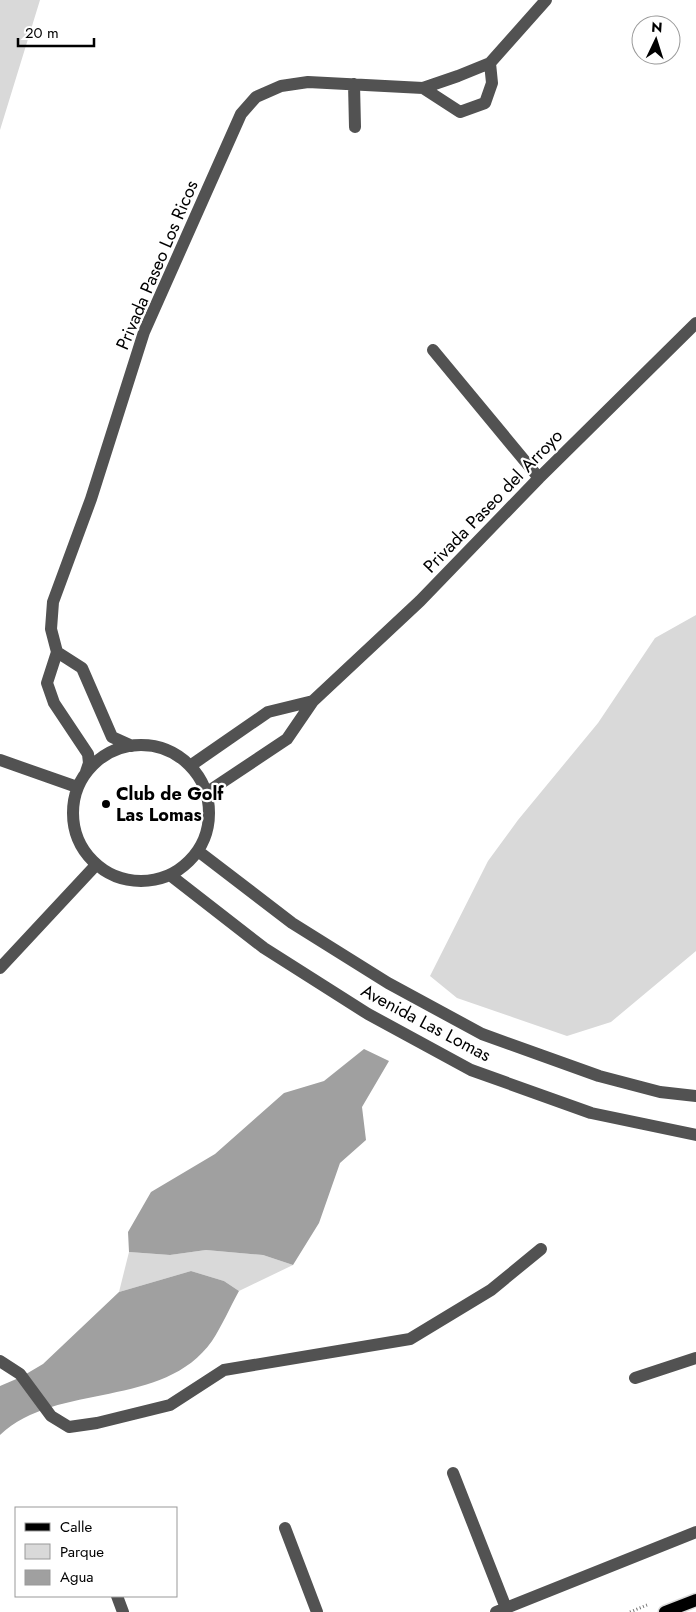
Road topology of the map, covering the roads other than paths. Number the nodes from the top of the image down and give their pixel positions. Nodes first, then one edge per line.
1 (546, 0) edge
2 (490, 63) junction
3 (354, 84) junction
4 (423, 88) junction
5 (355, 127) dead end
6 (696, 323) edge
7 (433, 350) dead end
8 (538, 478) junction
9 (57, 652) junction
10 (314, 701) junction
11 (132, 746) junction
12 (0, 760) edge
13 (190, 766) junction
14 (86, 772) junction
15 (77, 787) junction
16 (206, 793) junction
17 (198, 852) junction
18 (96, 866) junction
19 (170, 875) junction
20 (0, 968) edge
21 (696, 1096) edge
22 (696, 1135) edge
23 (541, 1249) dead end
24 (696, 1358) edge
25 (0, 1361) edge
26 (635, 1378) dead end
27 (454, 1473) dead end
28 (284, 1528) dead end
29 (696, 1532) edge
30 (117, 1597) edge
31 (696, 1600) edge
32 (501, 1610) edge
33 (123, 1612) edge
34 (317, 1612) edge
35 (665, 1612) edge

1 - 2 street
2 - 4 street, Privada Paseo Los Ricos
2 - 4 street
3 - 4 street, Privada Paseo Los Ricos
3 - 5 street
3 - 9 street, Privada Paseo Los Ricos
6 - 8 street, Privada Paseo del Arroyo
7 - 8 street
8 - 10 street, Privada Paseo del Arroyo
9 - 11 street
9 - 14 street
10 - 13 street, Privada Paseo del Arroyo
10 - 16 street, Privada Paseo del Arroyo
11 - 13 street
11 - 14 street
12 - 15 street
13 - 16 street
14 - 15 street
15 - 18 street
16 - 17 street
17 - 19 street
17 - 21 street, Avenida Las Lomas
18 - 19 street
18 - 20 street
19 - 22 street, Avenida Las Lomas
23 - 25 street
24 - 26 street
27 - 32 street
28 - 34 street
29 - 32 street
30 - 33 street
31 - 35 main road

